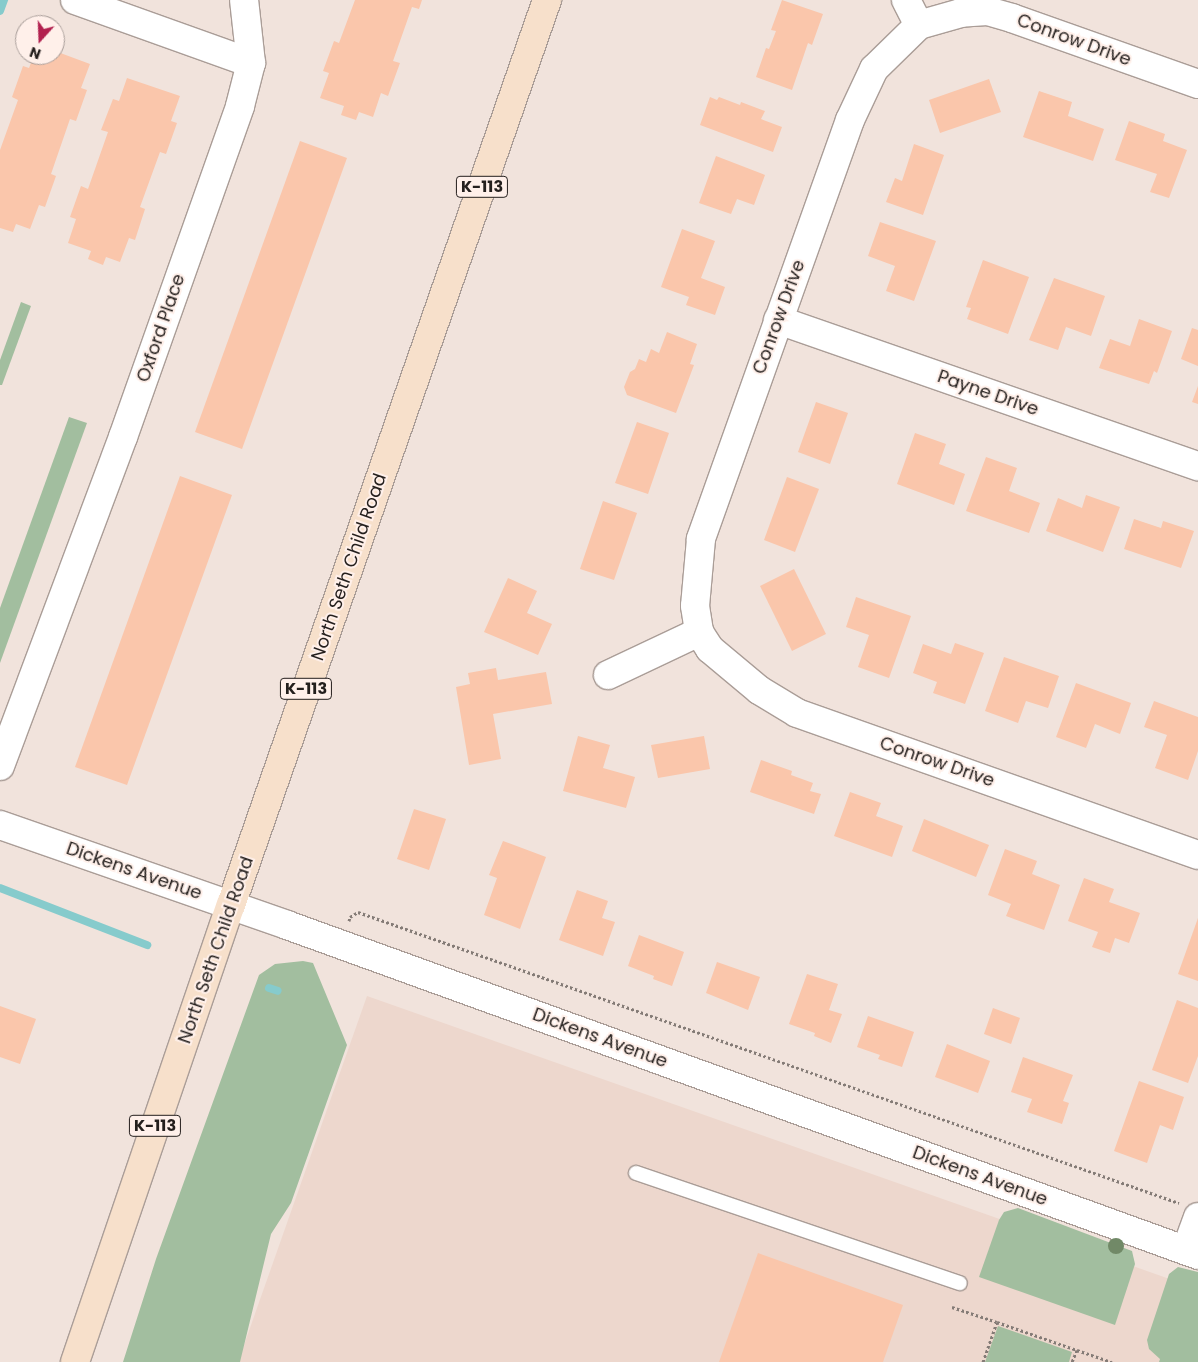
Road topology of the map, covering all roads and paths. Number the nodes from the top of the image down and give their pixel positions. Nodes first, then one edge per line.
1 (74, 0) edge
2 (244, 0) edge
3 (547, 0) edge
4 (906, 0) edge
5 (920, 25) junction
6 (251, 64) junction
7 (1198, 84) edge
8 (778, 320) junction
9 (1198, 466) edge
10 (699, 632) junction
11 (608, 675) dead end
12 (0, 766) edge
13 (0, 825) edge
14 (1198, 855) edge
15 (230, 905) junction
16 (348, 924) dead end
17 (636, 1172) dead end
18 (1193, 1212) edge
19 (1192, 1253) edge
20 (960, 1283) dead end
21 (952, 1307) dead end
22 (997, 1322) junction
23 (1077, 1350) junction
24 (75, 1362) edge
25 (983, 1362) edge
26 (1072, 1362) edge
27 (1112, 1362) edge

1 - 6 street
2 - 6 street
3 - 15 main road, North Seth Child Road / K-113
4 - 5 street
5 - 7 street, Conrow Drive
5 - 8 street, Conrow Drive
6 - 12 street, Oxford Place
8 - 9 street, Payne Drive
8 - 10 street, Conrow Drive
10 - 11 street
10 - 14 street, Conrow Drive
13 - 15 street, Dickens Avenue
15 - 19 street, Dickens Avenue
15 - 24 main road, North Seth Child Road / K-113
16 - 18 path
17 - 20 lane
18 - 19 street
21 - 22 path
22 - 23 path
22 - 25 path
23 - 26 path
23 - 27 path

